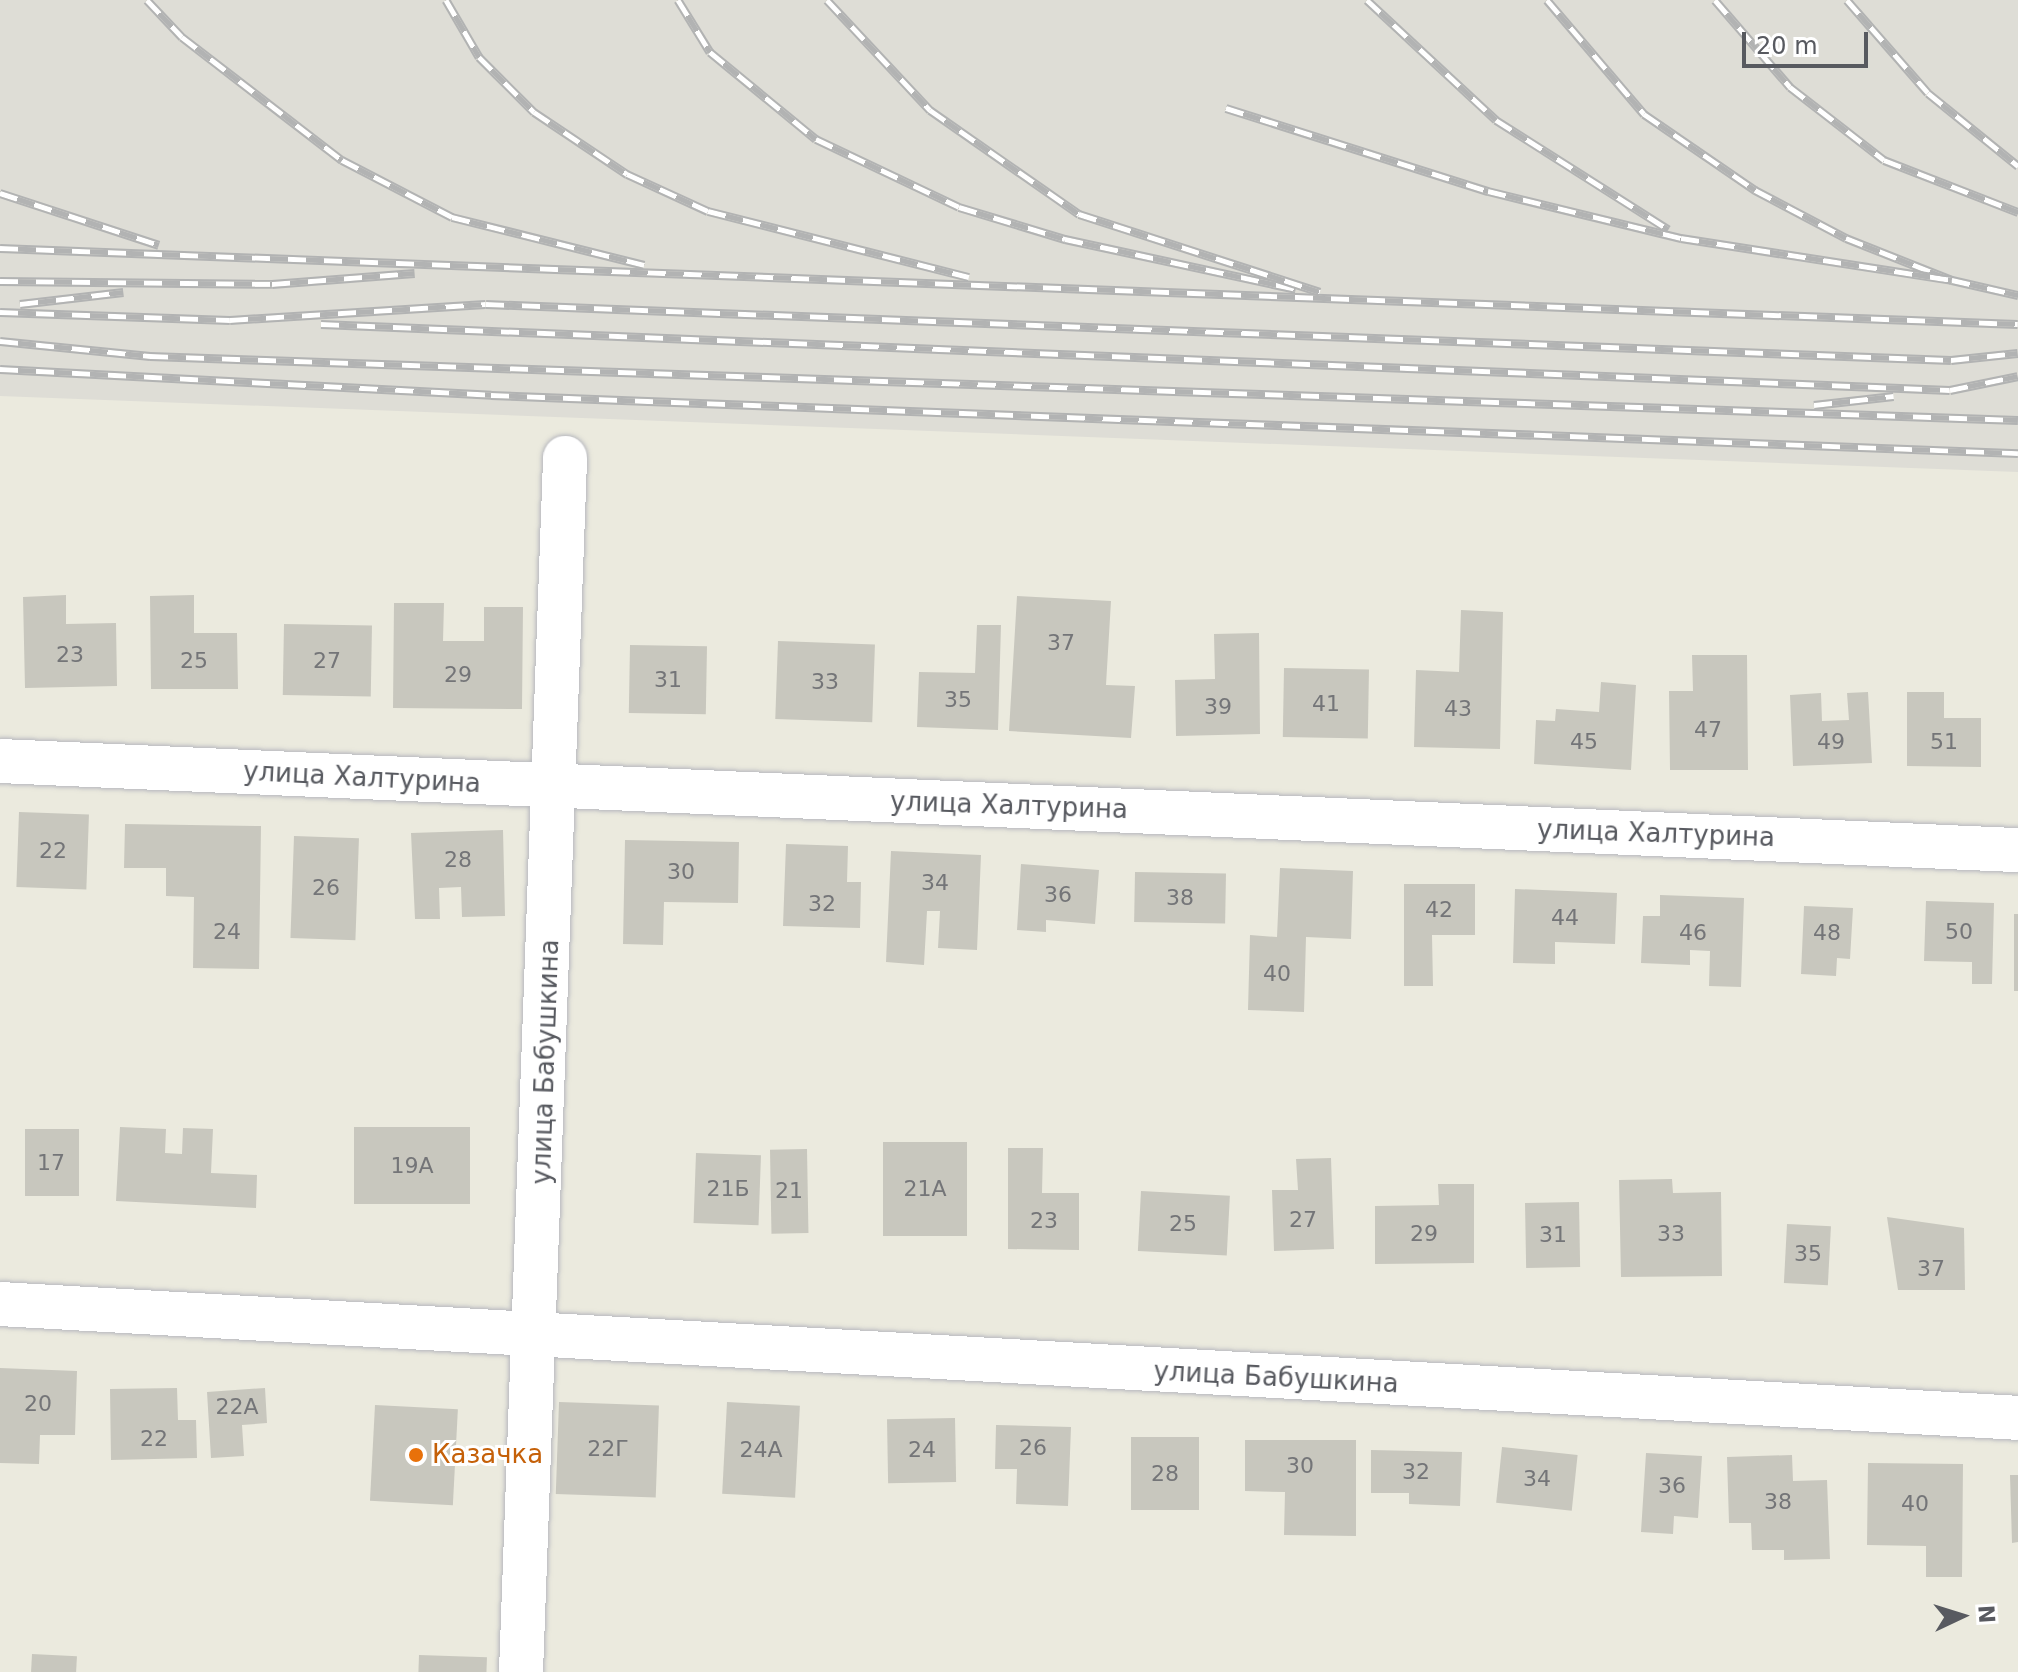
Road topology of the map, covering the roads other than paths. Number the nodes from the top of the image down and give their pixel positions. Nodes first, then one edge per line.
1 (565, 458) dead end
2 (0, 761) edge
3 (558, 787) junction
4 (2018, 850) edge
5 (0, 1304) edge
6 (535, 1337) junction
7 (2018, 1418) edge
8 (521, 1672) edge

1 - 3 street, улица Бабушкина
2 - 3 street, улица Халтурина
3 - 4 street, улица Халтурина
3 - 6 street, улица Бабушкина
5 - 6 street, улица Бабушкина
6 - 7 street, улица Бабушкина
6 - 8 street, улица Бабушкина

